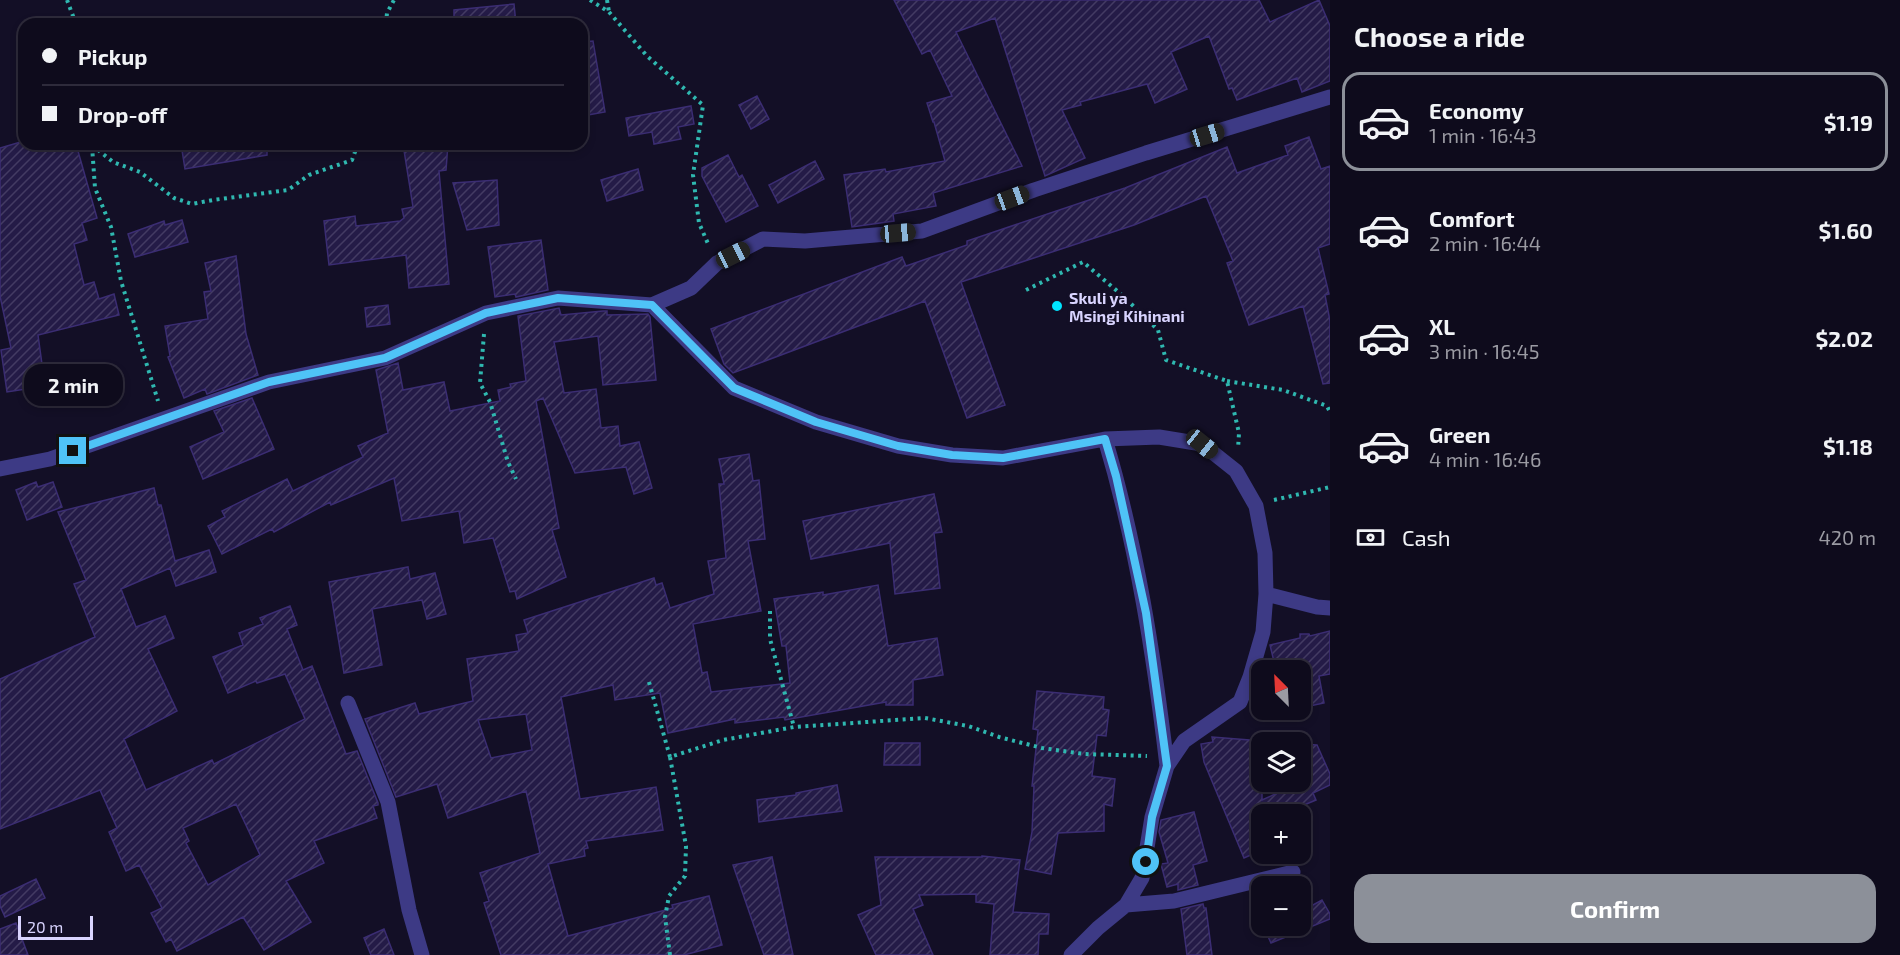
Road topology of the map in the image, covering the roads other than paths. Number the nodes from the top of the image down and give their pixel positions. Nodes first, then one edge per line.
1 (1330, 97) edge
2 (652, 305) junction
3 (1105, 439) junction
4 (0, 469) edge
5 (1266, 594) junction
6 (1330, 608) edge
7 (348, 703) dead end
8 (1167, 761) junction
9 (1293, 872) dead end
10 (1126, 905) junction
11 (422, 955) edge
12 (1071, 955) edge

1 - 2 street
2 - 3 street
2 - 4 street
3 - 5 street
3 - 8 street
5 - 6 street
5 - 8 street
7 - 11 street
8 - 10 street
9 - 10 street
10 - 12 street

